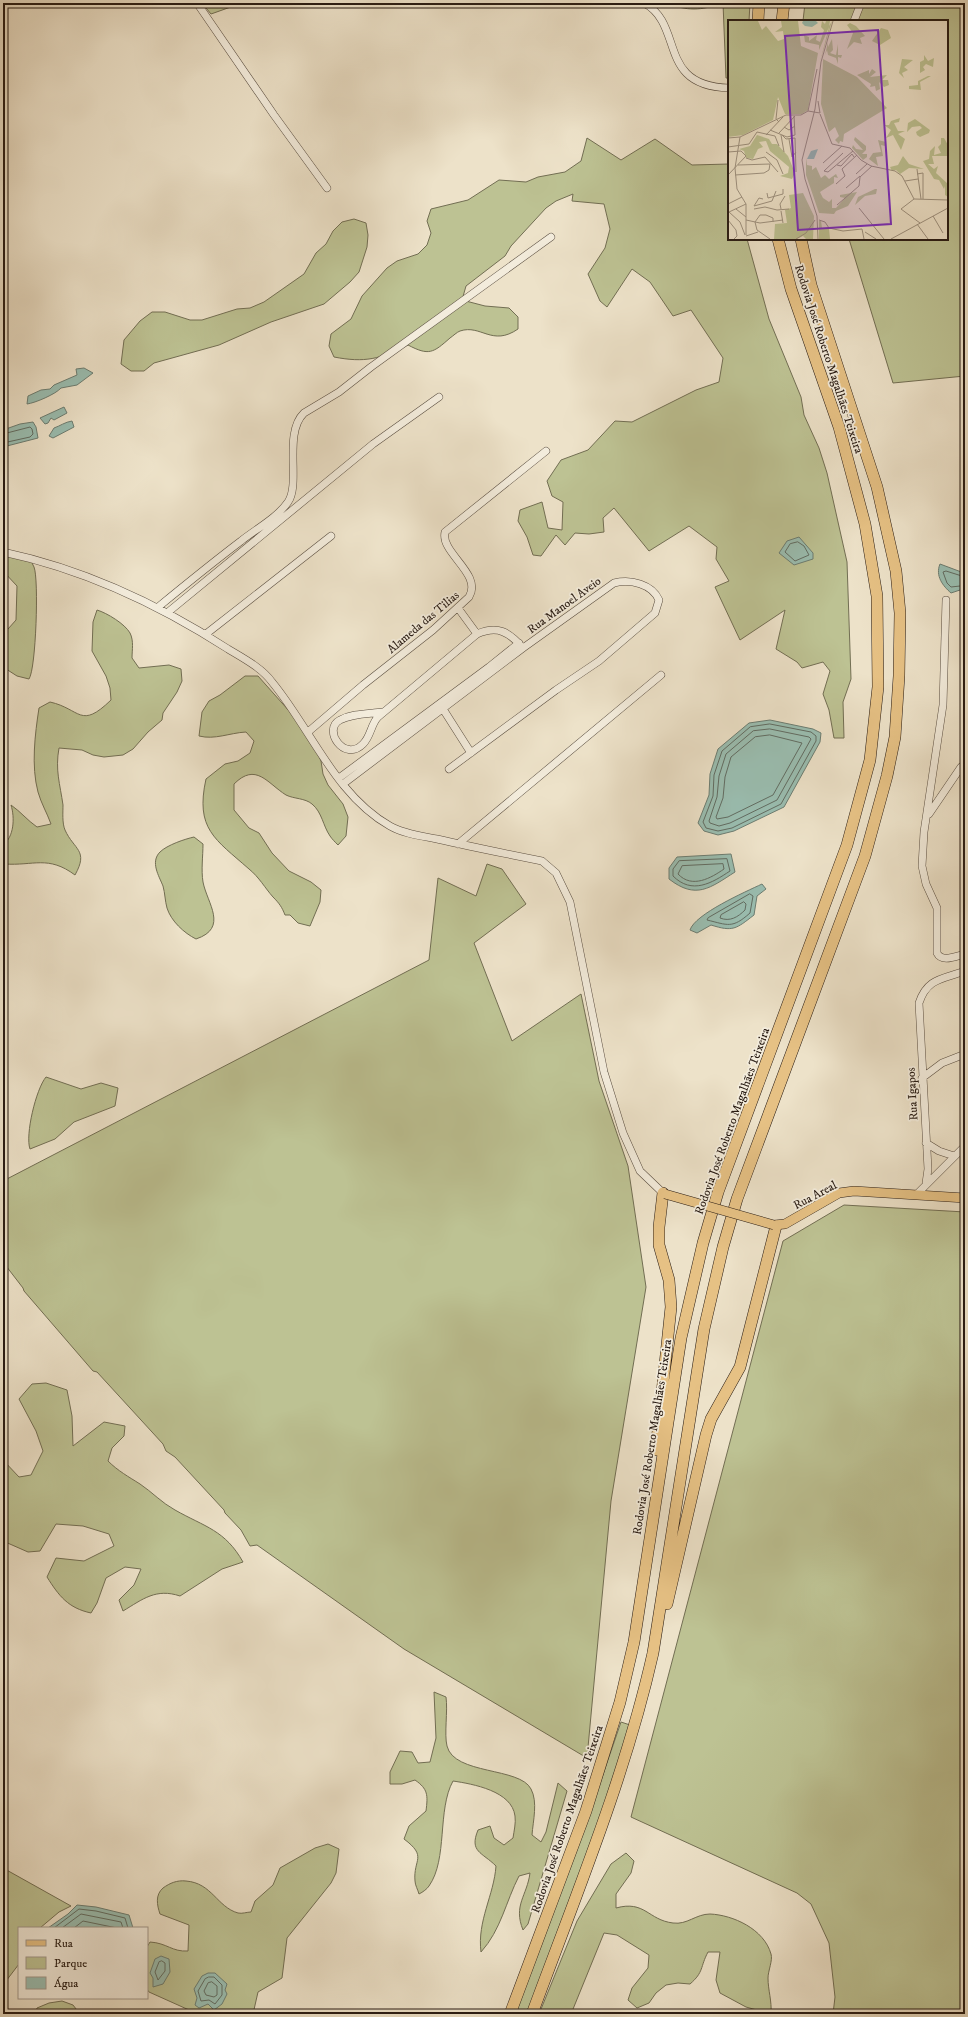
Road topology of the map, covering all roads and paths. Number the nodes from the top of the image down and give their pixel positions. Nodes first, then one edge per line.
1 (197, 3) edge
2 (645, 3) edge
3 (759, 3) edge
4 (784, 3) edge
5 (861, 3) edge
6 (758, 20) edge
7 (782, 20) edge
8 (854, 20) edge
9 (728, 88) edge
10 (327, 188) dead end
11 (550, 237) dead end
12 (778, 240) edge
13 (801, 240) edge
14 (439, 397) dead end
15 (546, 451) dead end
16 (331, 536) dead end
17 (3, 552) edge
18 (946, 600) dead end
19 (157, 608) junction
20 (458, 608) junction
21 (168, 613) junction
22 (206, 634) junction
23 (477, 634) junction
24 (521, 646) junction
25 (661, 675) dead end
26 (443, 709) junction
27 (383, 712) junction
28 (308, 732) junction
29 (471, 753) junction
30 (965, 764) edge
31 (449, 769) dead end
32 (338, 778) junction
33 (344, 784) junction
34 (927, 817) junction
35 (458, 844) junction
36 (965, 954) edge
37 (965, 971) edge
38 (965, 1054) edge
39 (922, 1078) junction
40 (926, 1143) junction
41 (965, 1146) edge
42 (954, 1156) junction
43 (926, 1183) junction
44 (664, 1193) junction
45 (917, 1194) junction
46 (965, 1198) edge
47 (775, 1225) junction
48 (648, 1548) junction
49 (653, 1653) junction
50 (510, 2014) edge
51 (532, 2014) edge

1 - 10 street
2 - 9 street
3 - 6 highway
4 - 7 highway
5 - 8 street
11 - 19 street
12 - 48 highway, Rodovia José Roberto Magalhães Teixeira
13 - 49 highway, Rodovia José Roberto Magalhães Teixeira
14 - 21 street
15 - 20 street, Alameda das Tilias
16 - 22 street
17 - 19 street
18 - 34 street
19 - 21 street
20 - 23 street
20 - 28 street, Alameda das Tilias
21 - 22 street
22 - 28 street
23 - 24 street
23 - 27 street
24 - 26 street, Rua Manoel Aveio
24 - 29 street, Rua Manoel Aveio
24 - 32 street
25 - 35 street
26 - 29 street
26 - 33 street, Rua Manoel Aveio
27 - 27 street
28 - 32 street
29 - 31 street, Rua Manoel Aveio
30 - 34 street
32 - 33 street
33 - 35 street
34 - 36 street
35 - 44 street
37 - 39 street, Rua Igapos
38 - 39 street
39 - 40 street, Rua Igapos
40 - 42 street
40 - 43 street, Rua Igapos
41 - 42 street
42 - 43 street
43 - 45 street
44 - 47 main road, bridge
44 - 48 highway
45 - 46 main road, Rua Areal
45 - 47 main road, Rua Areal
47 - 49 highway
48 - 50 highway, Rodovia José Roberto Magalhães Teixeira
49 - 51 highway, Rodovia José Roberto Magalhães Teixeira

